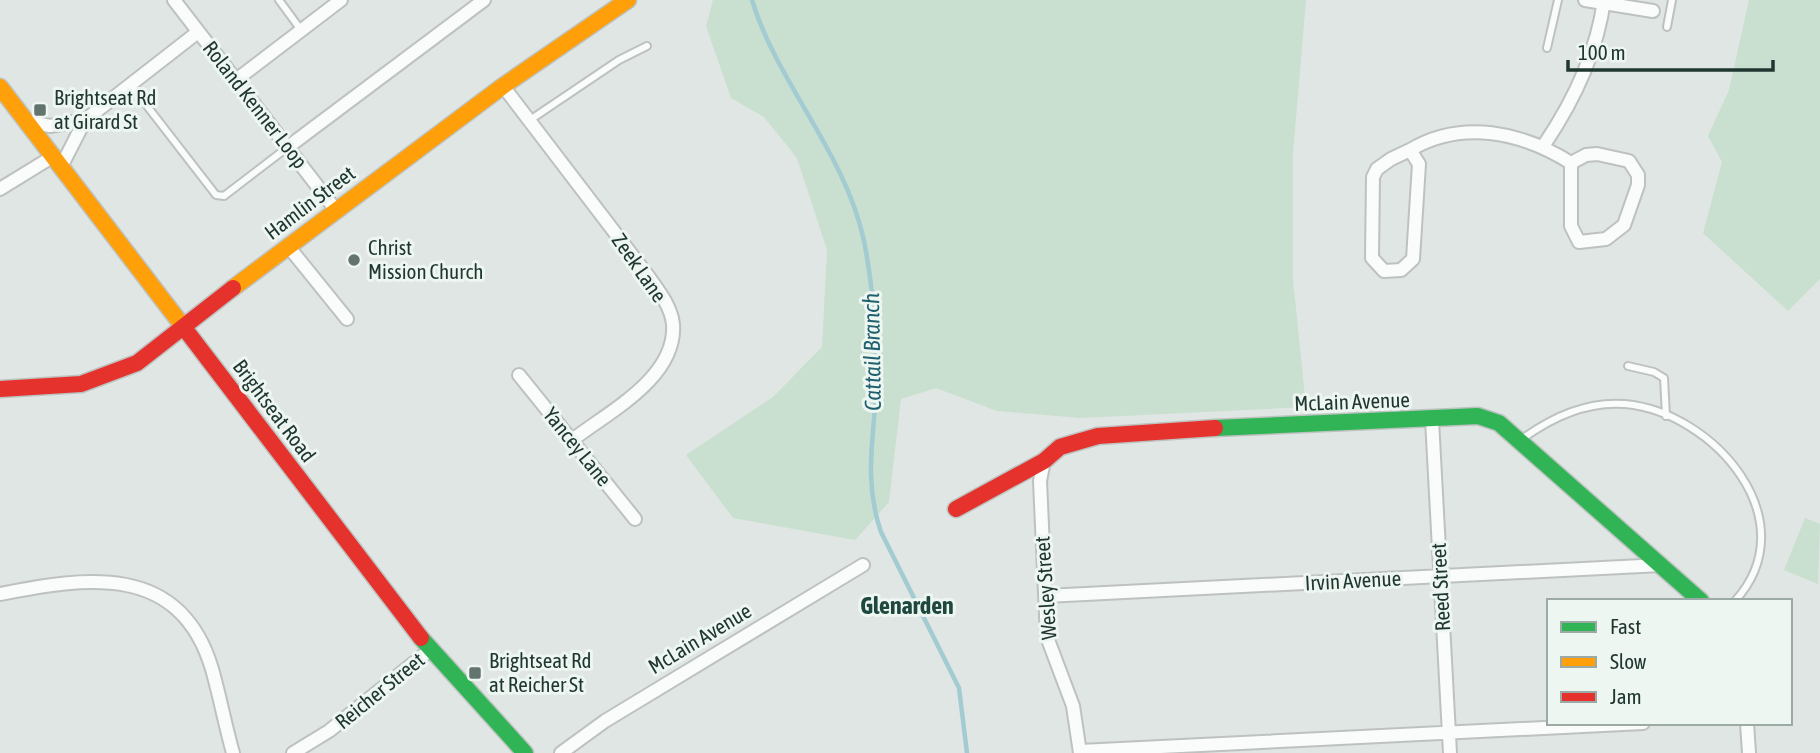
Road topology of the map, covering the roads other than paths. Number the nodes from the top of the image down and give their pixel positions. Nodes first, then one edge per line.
1 (174, 0) edge
2 (279, 0) edge
3 (341, 0) edge
4 (484, 0) edge
5 (628, 0) edge
6 (1558, 0) edge
7 (1585, 0) edge
8 (1672, 0) edge
9 (1604, 2) edge
10 (1653, 11) joint
11 (1670, 12) junction
12 (1667, 27) dead end
13 (301, 30) junction
14 (198, 32) junction
15 (647, 46) dead end
16 (1547, 48) dead end
17 (236, 80) junction
18 (130, 84) junction
19 (0, 86) edge
20 (503, 86) junction
21 (85, 120) junction
22 (530, 120) junction
23 (25, 121) junction
24 (1544, 145) junction
25 (288, 147) junction
26 (1410, 150) junction
27 (57, 162) junction
28 (1571, 163) junction
29 (0, 189) edge
30 (335, 209) junction
31 (288, 246) junction
32 (347, 319) dead end
33 (184, 328) junction
34 (1629, 366) dead end
35 (519, 375) dead end
36 (0, 389) edge
37 (1666, 416) junction
38 (1432, 420) junction
39 (1521, 440) junction
40 (572, 441) junction
41 (1044, 461) junction
42 (956, 509) dead end
43 (635, 519) dead end
44 (863, 565) dead end
45 (1661, 565) junction
46 (1440, 577) junction
47 (0, 594) edge
48 (1046, 596) junction
49 (1699, 599) edge
50 (1737, 599) edge
51 (430, 650) junction
52 (1604, 725) edge
53 (1747, 725) edge
54 (1449, 733) junction
55 (1080, 752) edge
56 (233, 753) edge
57 (293, 753) edge
58 (525, 753) edge
59 (561, 753) edge
60 (1450, 753) edge
61 (1749, 753) edge

1 - 14 street, Roland Kenner Loop
2 - 13 lane
3 - 13 street
4 - 25 street
5 - 20 street, Hamlin Street
6 - 16 lane
7 - 9 street
8 - 11 lane
9 - 10 street
9 - 24 street
10 - 11 lane
11 - 12 lane
13 - 17 street
14 - 17 street, Roland Kenner Loop
14 - 18 street
15 - 22 lane
17 - 25 street, Roland Kenner Loop
18 - 21 street
18 - 25 lane
19 - 23 street, Brightseat Road
20 - 22 street, Zeek Lane
20 - 30 street, Hamlin Street
21 - 23 street
21 - 27 street
22 - 40 street, Zeek Lane
23 - 27 street, Brightseat Road
24 - 26 street
24 - 28 street
25 - 30 street, Roland Kenner Loop
26 - 26 street
27 - 29 street
27 - 33 street, Brightseat Road
28 - 28 street
30 - 31 street, Hamlin Street
31 - 32 street
31 - 33 street, Hamlin Street
33 - 36 street, Hamlin Street
33 - 51 street, Brightseat Road
34 - 37 lane
35 - 40 street, Yancey Lane
37 - 39 lane
37 - 50 lane
38 - 39 street, McLain Avenue
38 - 41 street, McLain Avenue
38 - 46 street, Reed Street
39 - 45 street, McLain Avenue
40 - 43 street, Yancey Lane
41 - 42 street, McLain Avenue
41 - 48 street, Wesley Street
44 - 59 street, McLain Avenue
45 - 46 street, Irvin Avenue
45 - 49 street, McLain Avenue
46 - 48 street, Irvin Avenue
46 - 54 street, Reed Street
47 - 56 street
48 - 55 street, Wesley Street
51 - 57 street, Reicher Street
51 - 58 street, Brightseat Road
52 - 54 street
53 - 61 street
54 - 55 street
54 - 60 street, Reed Street

